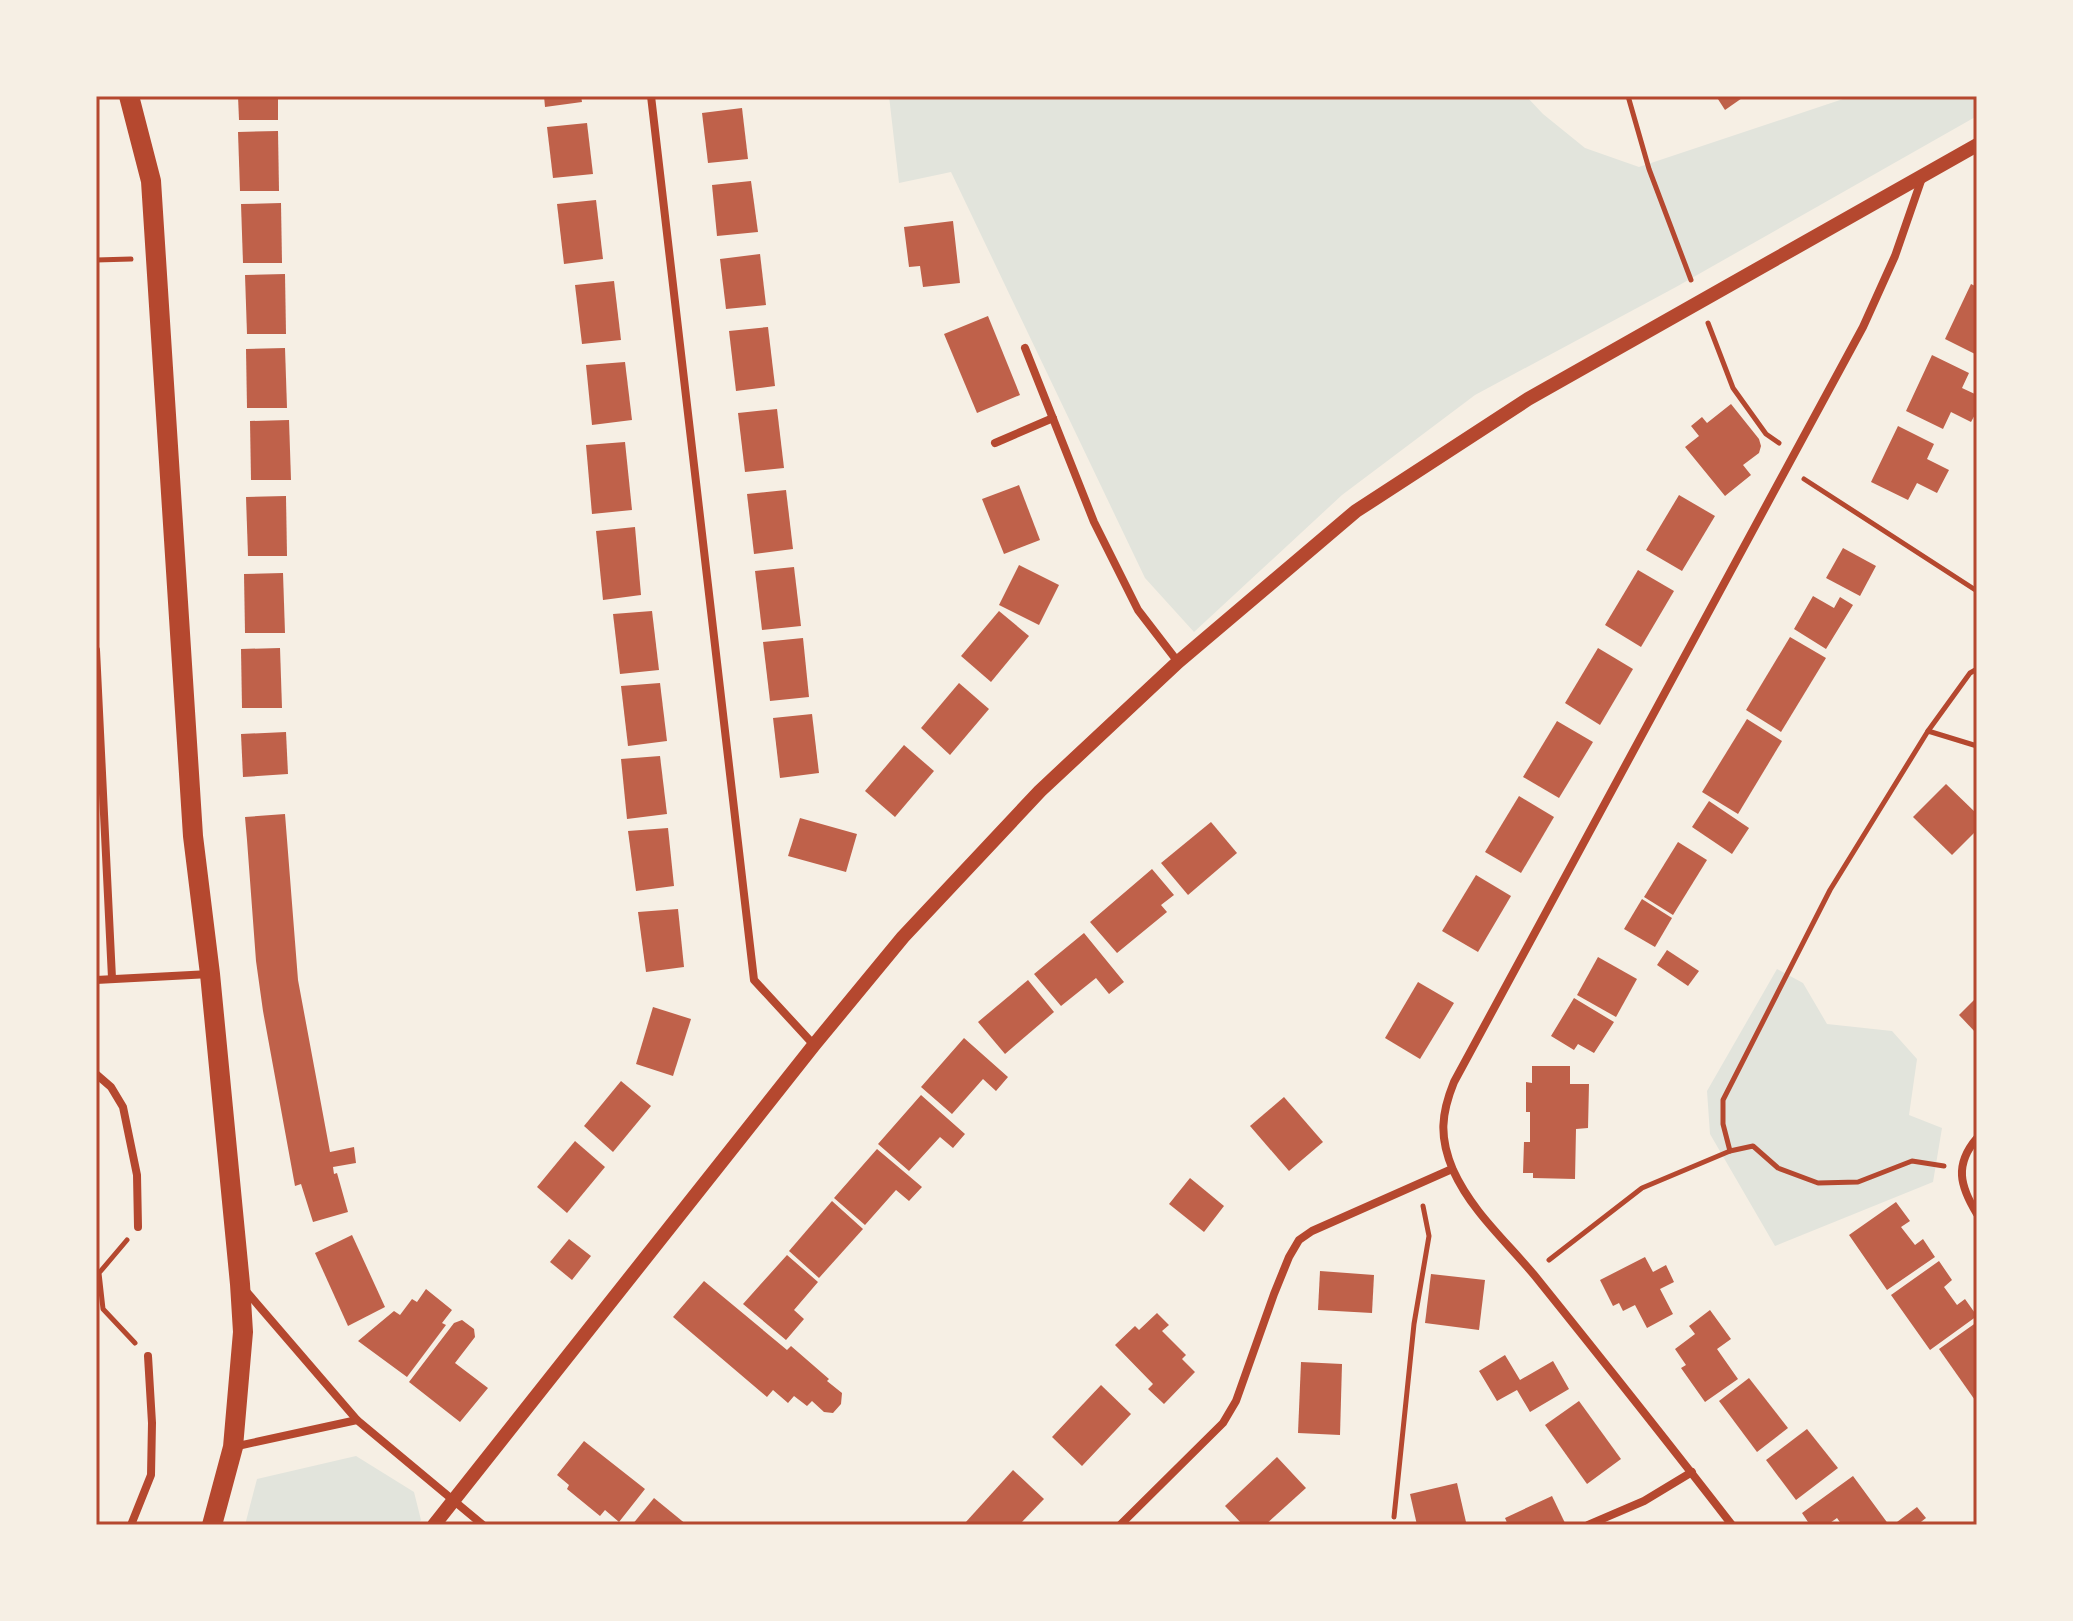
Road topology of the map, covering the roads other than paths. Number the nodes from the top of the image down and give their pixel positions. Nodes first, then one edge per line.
1 (129, 96) edge
2 (651, 96) edge
3 (1977, 145) edge
4 (1923, 177) junction
5 (1025, 348) dead end
6 (1053, 418) junction
7 (995, 443) dead end
8 (96, 650) edge
9 (1178, 662) junction
10 (210, 974) junction
11 (112, 978) junction
12 (96, 980) edge
13 (814, 1045) junction
14 (96, 1074) edge
15 (1977, 1138) edge
16 (1452, 1169) junction
17 (1977, 1214) edge
18 (138, 1227) road end
19 (240, 1284) junction
20 (148, 1356) road end
21 (357, 1420) junction
22 (233, 1447) junction
23 (1692, 1472) junction
24 (454, 1500) junction
25 (131, 1525) edge
26 (212, 1525) edge
27 (434, 1525) edge
28 (483, 1525) edge
29 (1120, 1525) edge
30 (1588, 1525) edge
31 (1732, 1525) edge

1 - 10 main road
2 - 13 street
3 - 4 street
4 - 9 street
4 - 16 street
5 - 6 street
6 - 7 street
6 - 9 street
8 - 11 street
9 - 13 street
10 - 11 street
10 - 19 main road
11 - 12 street
13 - 24 street
14 - 18 street
15 - 17 street
16 - 23 street
16 - 29 street
19 - 21 street
19 - 22 main road
20 - 25 street
21 - 22 street
21 - 24 street
22 - 26 main road
23 - 30 street
23 - 31 street
24 - 27 street
24 - 28 street

